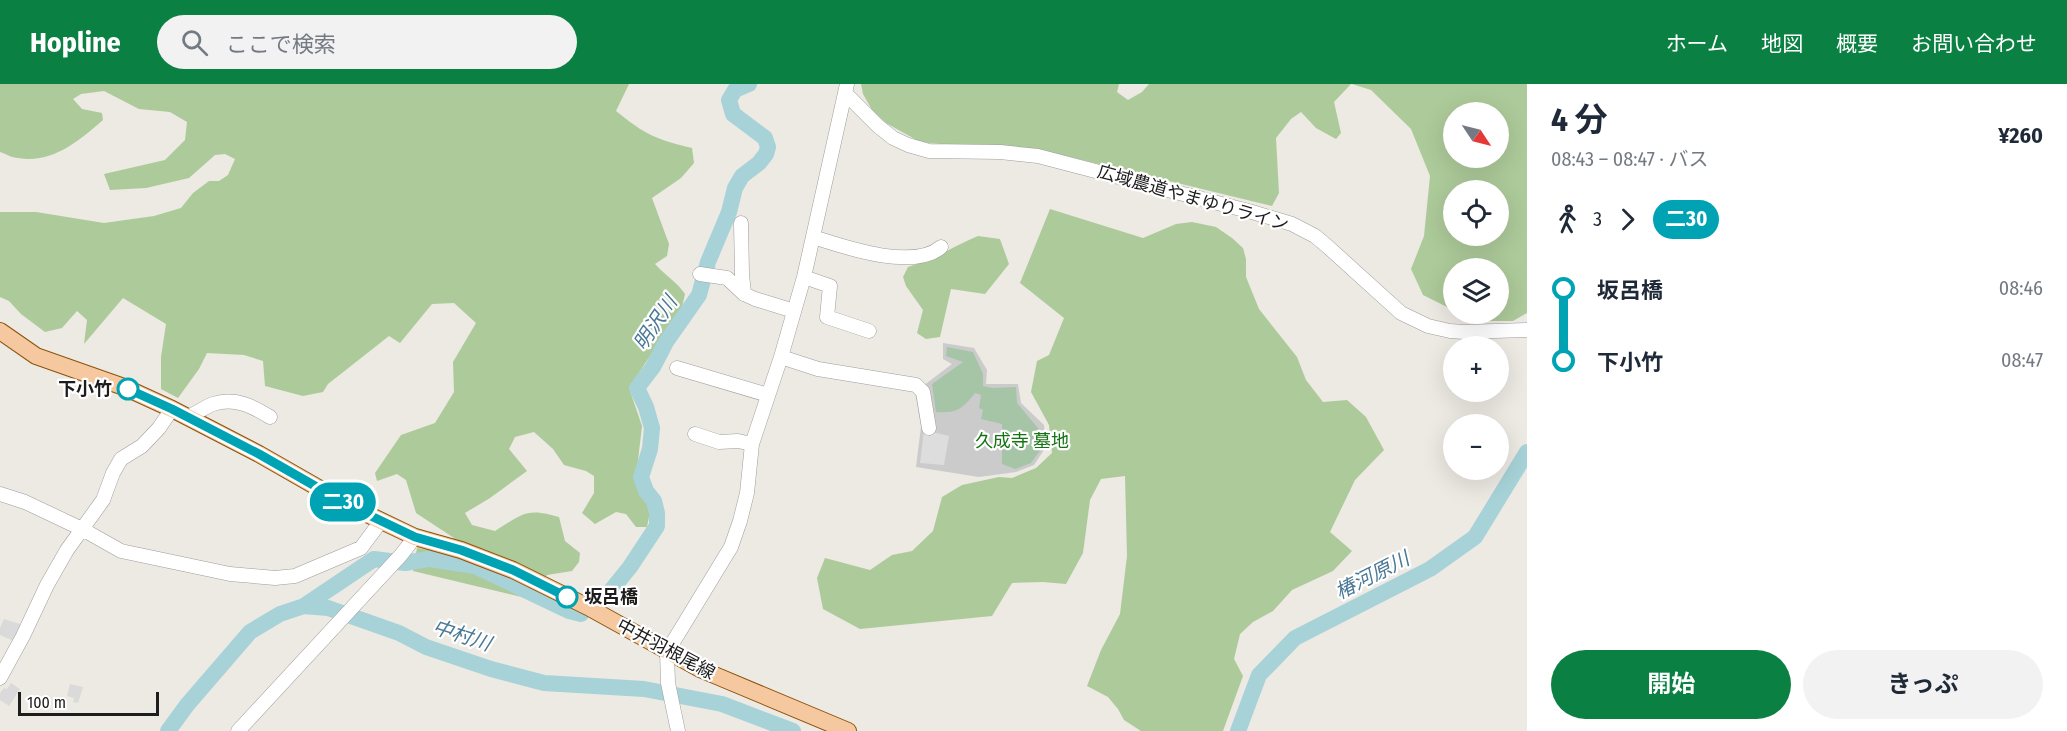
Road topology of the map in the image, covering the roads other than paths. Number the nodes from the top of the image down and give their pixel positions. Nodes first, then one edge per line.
1 (846, 89) edge
2 (741, 223) dead end
3 (813, 237) junction
4 (941, 247) dead end
5 (700, 274) dead end
6 (804, 277) junction
7 (744, 294) junction
8 (794, 312) junction
9 (1527, 330) edge
10 (869, 331) dead end
11 (0, 332) edge
12 (782, 357) junction
13 (677, 368) dead end
14 (768, 395) junction
15 (172, 409) junction
16 (188, 417) junction
17 (270, 417) dead end
18 (929, 428) dead end
19 (695, 434) dead end
20 (752, 444) junction
21 (0, 494) edge
22 (381, 521) junction
23 (82, 529) junction
24 (415, 537) junction
25 (667, 652) junction
26 (0, 678) edge
27 (238, 731) edge
28 (678, 731) edge
29 (848, 731) edge

1 - 3 street, 広域農道やまゆりライン
1 - 9 street, 広域農道やまゆりライン
2 - 7 street
3 - 4 street
3 - 6 street, 広域農道やまゆりライン
5 - 7 street
6 - 8 street, 広域農道やまゆりライン
6 - 10 street
7 - 8 street
8 - 12 street, 広域農道やまゆりライン
11 - 15 main road, 中井羽根尾線
12 - 14 street, 広域農道やまゆりライン
12 - 18 street
13 - 14 street
14 - 20 street, 広域農道やまゆりライン
15 - 16 main road, 中井羽根尾線
15 - 23 street
16 - 17 street
16 - 22 main road, 中井羽根尾線
19 - 20 street
20 - 25 street, 広域農道やまゆりライン
21 - 23 street
22 - 23 street
22 - 24 main road, 中井羽根尾線
23 - 26 street
24 - 25 main road, 中井羽根尾線
24 - 27 street
25 - 28 street
25 - 29 main road, 中井羽根尾線

